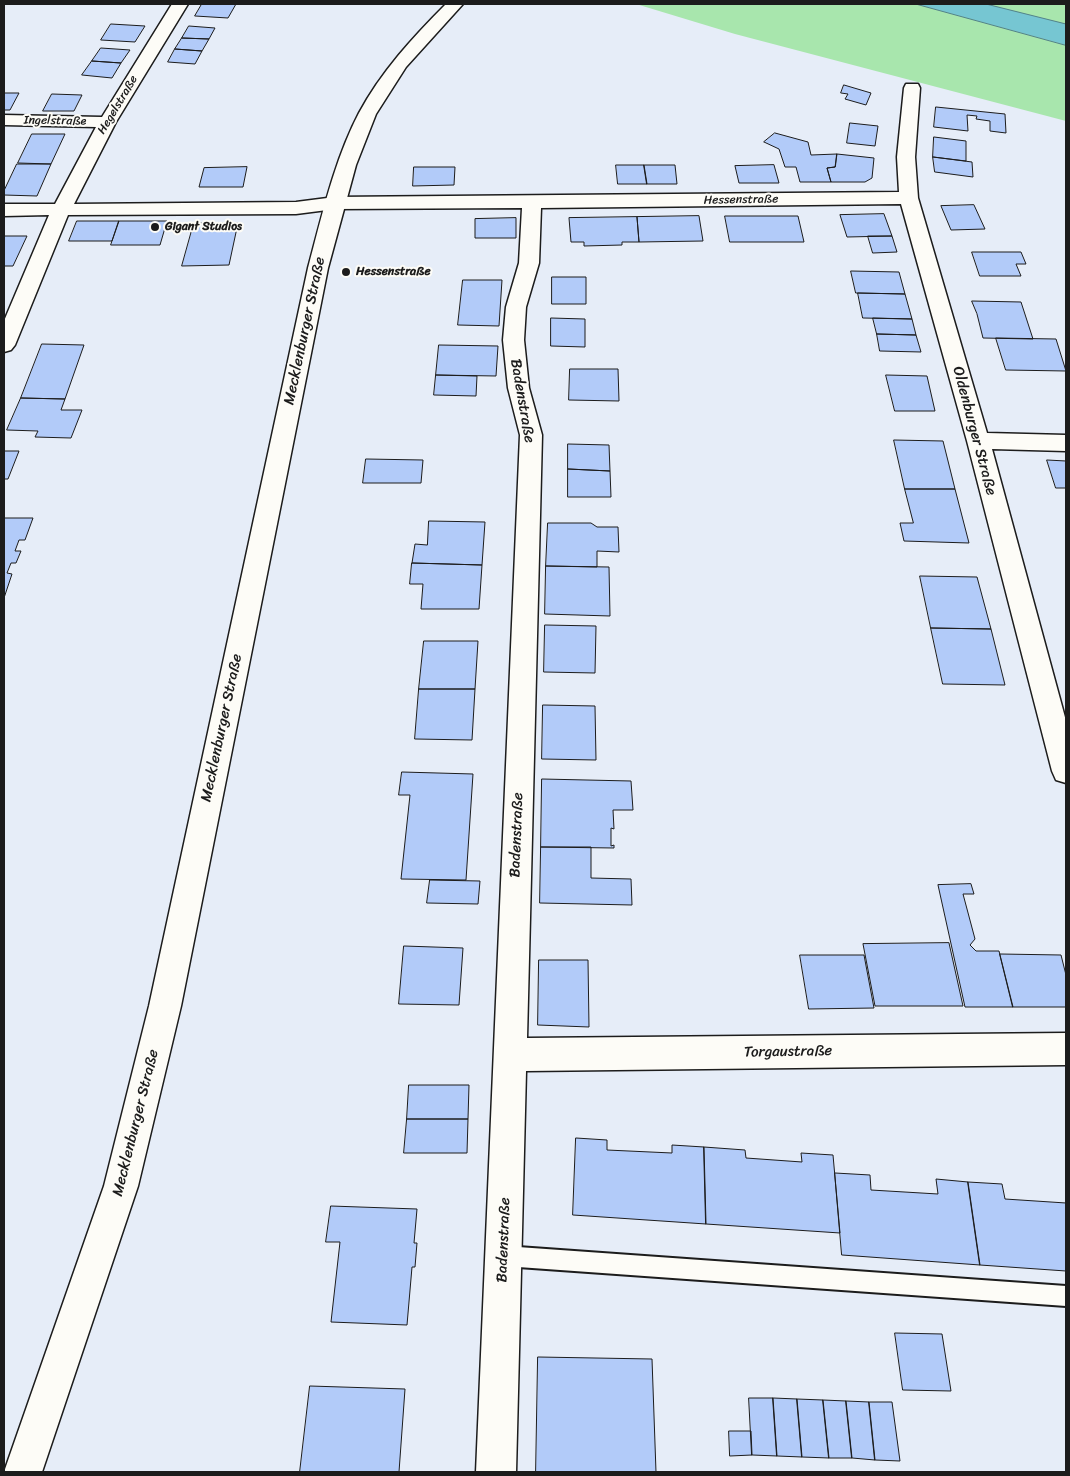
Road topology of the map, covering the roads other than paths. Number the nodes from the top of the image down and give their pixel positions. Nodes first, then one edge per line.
1 (180, 4) edge
2 (455, 4) edge
3 (912, 88) dead end
4 (4, 120) edge
5 (107, 122) junction
6 (909, 198) junction
7 (533, 202) junction
8 (335, 203) junction
9 (4, 210) edge
10 (61, 210) junction
11 (4, 344) edge
12 (978, 441) junction
13 (1066, 443) edge
14 (1066, 771) edge
15 (1066, 1049) edge
16 (509, 1055) junction
17 (504, 1256) junction
18 (1066, 1296) edge
19 (22, 1472) edge
20 (496, 1472) edge

1 - 5 street, Hegelstraße
2 - 8 street, Mecklenburger Straße
3 - 6 street, Oldenburger Straße
4 - 5 street, Ingelstraße
5 - 10 street, Hegelstraße
6 - 7 street, Hessenstraße
6 - 12 street, Oldenburger Straße
7 - 8 street, Hessenstraße
7 - 16 street, Badenstraße
8 - 10 street, Hessenstraße
8 - 19 street, Mecklenburger Straße
9 - 10 street, Hessenstraße
10 - 11 street, Hegelstraße
12 - 13 street
12 - 14 street, Oldenburger Straße
15 - 16 street, Torgaustraße
16 - 17 street, Badenstraße
17 - 18 lane
17 - 20 street, Badenstraße

